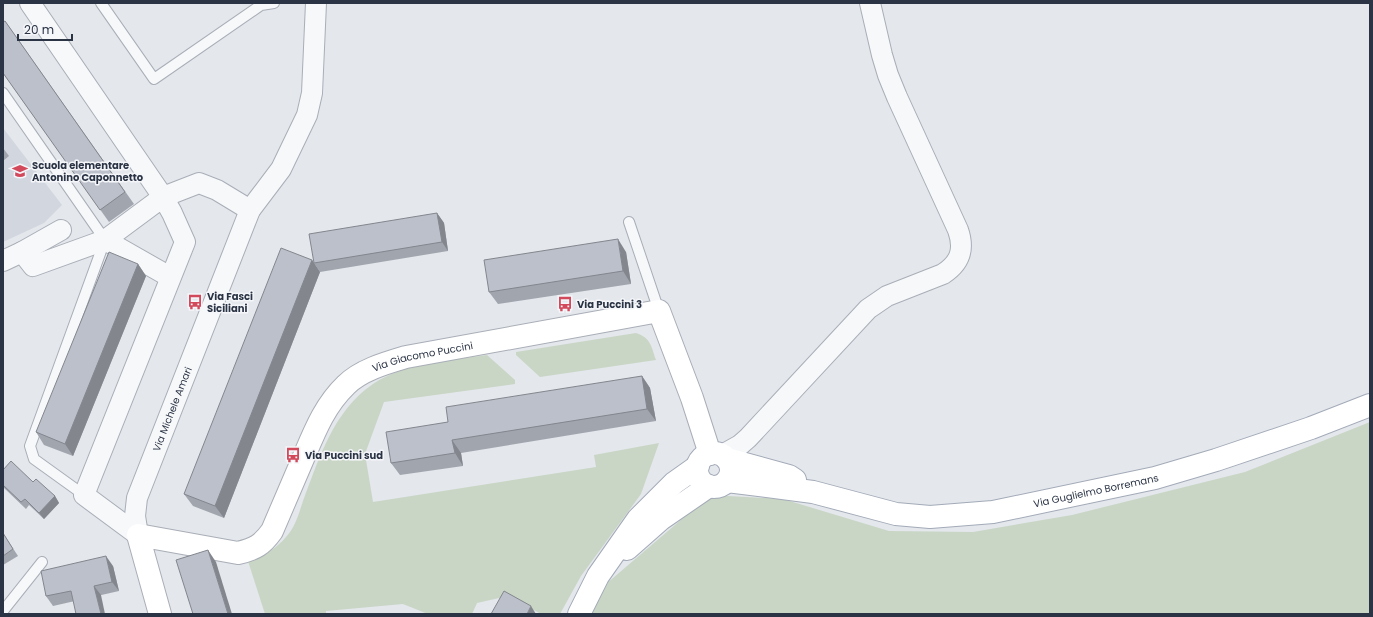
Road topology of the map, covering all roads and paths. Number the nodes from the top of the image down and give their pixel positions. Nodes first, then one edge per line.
1 (30, 3) edge
2 (101, 3) edge
3 (274, 3) edge
4 (316, 3) edge
5 (870, 3) edge
6 (3, 93) edge
7 (163, 197) junction
8 (250, 210) junction
9 (629, 222) dead end
10 (61, 230) dead end
11 (105, 240) junction
12 (22, 252) junction
13 (3, 260) edge
14 (170, 277) junction
15 (659, 311) junction
16 (1370, 405) edge
17 (714, 458) junction
18 (718, 483) junction
19 (813, 492) junction
20 (84, 495) junction
21 (138, 535) junction
22 (42, 562) dead end
23 (598, 576) junction
24 (3, 611) edge
25 (160, 614) edge
26 (578, 614) edge

1 - 7 street
2 - 3 lane
4 - 8 street
5 - 17 street
6 - 11 lane
7 - 8 street
7 - 11 street
7 - 14 street
8 - 21 street, Via Michele Amari
9 - 15 lane
10 - 12 street
11 - 12 street
11 - 14 street
11 - 20 lane
12 - 13 street
14 - 20 street
15 - 17 main road
15 - 21 main road, Via Giacomo Puccini
16 - 19 main road, Via Guglielmo Borremans
17 - 18 main road
17 - 18 main road
17 - 19 main road
17 - 23 main road
18 - 19 main road
18 - 23 main road
20 - 21 street
21 - 25 main road, Via Michele Amari
22 - 24 lane
23 - 26 main road

